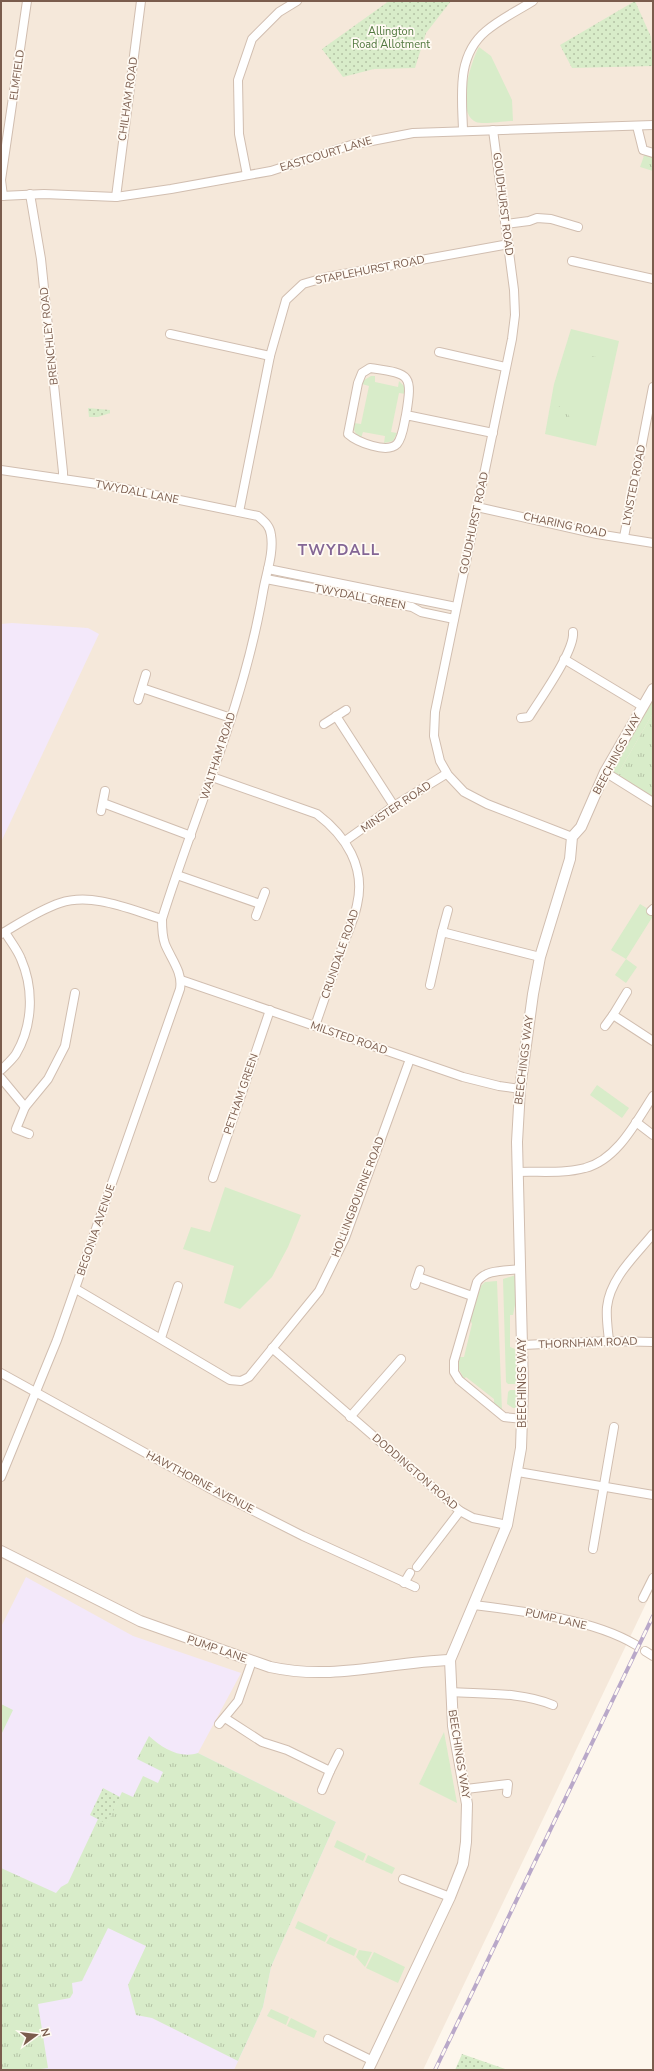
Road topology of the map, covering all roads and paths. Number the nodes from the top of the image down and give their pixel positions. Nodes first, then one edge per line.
1 (27, 1) edge
2 (141, 1) edge
3 (297, 1) edge
4 (533, 1) edge
5 (653, 125) edge
6 (637, 126) junction
7 (463, 130) junction
8 (493, 130) junction
9 (653, 153) edge
10 (247, 175) junction
11 (30, 194) junction
12 (2, 196) edge
13 (116, 197) junction
14 (506, 224) junction
15 (578, 226) dead end
16 (509, 244) junction
17 (572, 261) dead end
18 (653, 279) edge
19 (170, 334) dead end
20 (439, 352) dead end
21 (270, 356) junction
22 (505, 367) junction
23 (653, 387) edge
24 (406, 415) junction
25 (493, 433) junction
26 (1, 470) edge
27 (62, 479) junction
28 (477, 507) junction
29 (239, 512) junction
30 (269, 526) joint
31 (624, 537) junction
32 (653, 543) edge
33 (268, 569) junction
34 (266, 579) junction
35 (456, 608) junction
36 (454, 619) junction
37 (573, 632) dead end
38 (564, 659) junction
39 (146, 674) dead end
40 (142, 688) junction
41 (653, 689) edge
42 (138, 700) dead end
43 (642, 706) junction
44 (346, 710) dead end
45 (336, 716) junction
46 (231, 718) junction
47 (521, 718) dead end
48 (324, 724) dead end
49 (605, 772) junction
50 (446, 774) junction
51 (212, 777) junction
52 (105, 792) dead end
53 (103, 802) junction
54 (653, 802) edge
55 (394, 806) junction
56 (101, 811) dead end
57 (191, 836) junction
58 (572, 837) junction
59 (345, 841) junction
60 (177, 875) junction
61 (265, 892) dead end
62 (260, 904) junction
63 (448, 910) dead end
64 (256, 916) dead end
65 (162, 919) junction
66 (442, 932) junction
67 (3, 933) edge
68 (540, 957) junction
69 (180, 980) junction
70 (430, 985) dead end
71 (627, 992) dead end
72 (75, 993) dead end
73 (270, 1010) junction
74 (613, 1014) junction
75 (315, 1026) junction
76 (605, 1026) dead end
77 (653, 1041) edge
78 (410, 1059) junction
79 (1, 1070) edge
80 (1, 1078) edge
81 (520, 1089) junction
82 (653, 1096) edge
83 (25, 1108) junction
84 (636, 1122) junction
85 (29, 1134) dead end
86 (653, 1135) edge
87 (517, 1172) junction
88 (213, 1178) dead end
89 (653, 1234) edge
90 (520, 1269) junction
91 (418, 1277) dead end
92 (178, 1286) dead end
93 (76, 1289) junction
94 (472, 1296) junction
95 (161, 1338) junction
96 (609, 1341) junction
97 (653, 1342) edge
98 (523, 1345) junction
99 (272, 1348) junction
100 (401, 1359) dead end
101 (1, 1373) edge
102 (35, 1392) junction
103 (350, 1417) junction
104 (524, 1419) junction
105 (614, 1427) dead end
106 (518, 1472) junction
107 (1, 1477) edge
108 (604, 1487) junction
109 (653, 1494) edge
110 (460, 1511) junction
111 (507, 1525) junction
112 (593, 1549) dead end
113 (1, 1551) edge
114 (417, 1567) dead end
115 (410, 1573) dead end
116 (653, 1578) edge
117 (404, 1582) junction
118 (415, 1587) dead end
119 (643, 1598) dead end
120 (473, 1605) junction
121 (636, 1645) dead end
122 (645, 1651) dead end
123 (653, 1656) edge
124 (450, 1660) junction
125 (252, 1661) junction
126 (452, 1692) junction
127 (553, 1706) dead end
128 (339, 1753) dead end
129 (330, 1771) junction
130 (466, 1789) junction
131 (322, 1790) dead end
132 (508, 1793) dead end
133 (403, 1879) dead end
134 (450, 1897) junction
135 (328, 2038) dead end
136 (370, 2066) edge

1 - 12 street, ELMFIELD
2 - 13 street, CHILHAM ROAD
3 - 10 street
4 - 7 street
5 - 6 street, EASTCOURT LANE
6 - 8 street, EASTCOURT LANE
6 - 9 street
7 - 8 street, EASTCOURT LANE
7 - 10 street, EASTCOURT LANE
8 - 14 street, GOUDHURST ROAD
10 - 13 street, EASTCOURT LANE
11 - 12 street, EASTCOURT LANE
11 - 13 street, EASTCOURT LANE
11 - 27 street, BRENCHLEY ROAD
14 - 15 street
14 - 16 street, GOUDHURST ROAD
16 - 21 street, STAPLEHURST ROAD
16 - 22 street, GOUDHURST ROAD
17 - 18 street
19 - 21 street
20 - 22 street
21 - 29 street, STAPLEHURST ROAD
22 - 25 street, GOUDHURST ROAD
23 - 31 street, LYNSTED ROAD
24 - 24 street
24 - 25 street
25 - 28 street, GOUDHURST ROAD
26 - 27 street, TWYDALL LANE
27 - 29 street, TWYDALL LANE
28 - 31 street, CHARING ROAD
28 - 35 street, GOUDHURST ROAD
29 - 30 street, TWYDALL LANE
30 - 33 street, WALTHAM ROAD
31 - 32 street, CHARING ROAD
33 - 34 street, WALTHAM ROAD
33 - 35 street, TWYDALL GREEN
34 - 36 street, TWYDALL GREEN
34 - 46 street, WALTHAM ROAD
35 - 36 street, GOUDHURST ROAD
36 - 50 street, GOUDHURST ROAD
37 - 38 street
38 - 43 street
38 - 47 street
39 - 40 street
40 - 42 street
40 - 46 street
41 - 43 street, BEECHINGS WAY
43 - 49 street, BEECHINGS WAY
44 - 45 street
45 - 48 street
45 - 55 street
46 - 51 street, WALTHAM ROAD
49 - 54 street
49 - 58 street, BEECHINGS WAY
50 - 55 street, MINSTER ROAD
50 - 58 street, GOUDHURST ROAD
51 - 57 street, WALTHAM ROAD
51 - 59 street, CRUNDALE ROAD
52 - 53 street
53 - 56 street
53 - 57 street
55 - 59 street, MINSTER ROAD
57 - 60 street, WALTHAM ROAD
58 - 68 street, BEECHINGS WAY
59 - 75 street, CRUNDALE ROAD
60 - 62 street
60 - 65 street, WALTHAM ROAD
61 - 62 street
62 - 64 street
63 - 66 street
65 - 67 street
65 - 69 street, WALTHAM ROAD
66 - 68 street
66 - 70 street
67 - 79 street
68 - 81 street, BEECHINGS WAY
69 - 73 street, MILSTED ROAD
69 - 93 street, BEGONIA AVENUE
71 - 74 street
72 - 83 street
73 - 75 street, MILSTED ROAD
73 - 88 street, PETHAM GREEN
74 - 76 street
74 - 77 street
75 - 78 street, MILSTED ROAD
78 - 81 street, MILSTED ROAD
78 - 99 street, HOLLINGBOURNE ROAD
80 - 83 street
81 - 87 street, BEECHINGS WAY
82 - 84 street
83 - 85 street
84 - 86 street
84 - 87 street
87 - 90 street, BEECHINGS WAY
89 - 96 street
90 - 94 street
90 - 98 street, BEECHINGS WAY
91 - 94 street
92 - 95 street
93 - 95 street, HOLLINGBOURNE ROAD
93 - 102 street, BEGONIA AVENUE
94 - 104 street
95 - 99 street, HOLLINGBOURNE ROAD
96 - 97 street, THORNHAM ROAD
96 - 98 street, THORNHAM ROAD
98 - 104 street, BEECHINGS WAY
99 - 103 street, DODDINGTON ROAD
100 - 103 street
101 - 102 street, HAWTHORNE AVENUE
102 - 107 street, BEGONIA AVENUE
102 - 117 street, HAWTHORNE AVENUE
103 - 110 street, DODDINGTON ROAD
104 - 106 street, BEECHINGS WAY
105 - 108 street
106 - 108 street
106 - 111 street, BEECHINGS WAY
108 - 109 street
108 - 112 street
110 - 111 street, DODDINGTON ROAD
110 - 114 street
111 - 120 street, BEECHINGS WAY
113 - 125 street, PUMP LANE
115 - 117 street
116 - 119 street
117 - 118 street, HAWTHORNE AVENUE
120 - 121 street, PUMP LANE
120 - 124 street, BEECHINGS WAY
122 - 123 street
124 - 125 street, PUMP LANE
124 - 126 street, BEECHINGS WAY
125 - 129 street
126 - 127 street
126 - 130 street, BEECHINGS WAY
128 - 129 street
129 - 131 street
130 - 132 street
130 - 134 street, BEECHINGS WAY
133 - 134 street
134 - 136 street, BEECHINGS WAY
135 - 136 street

